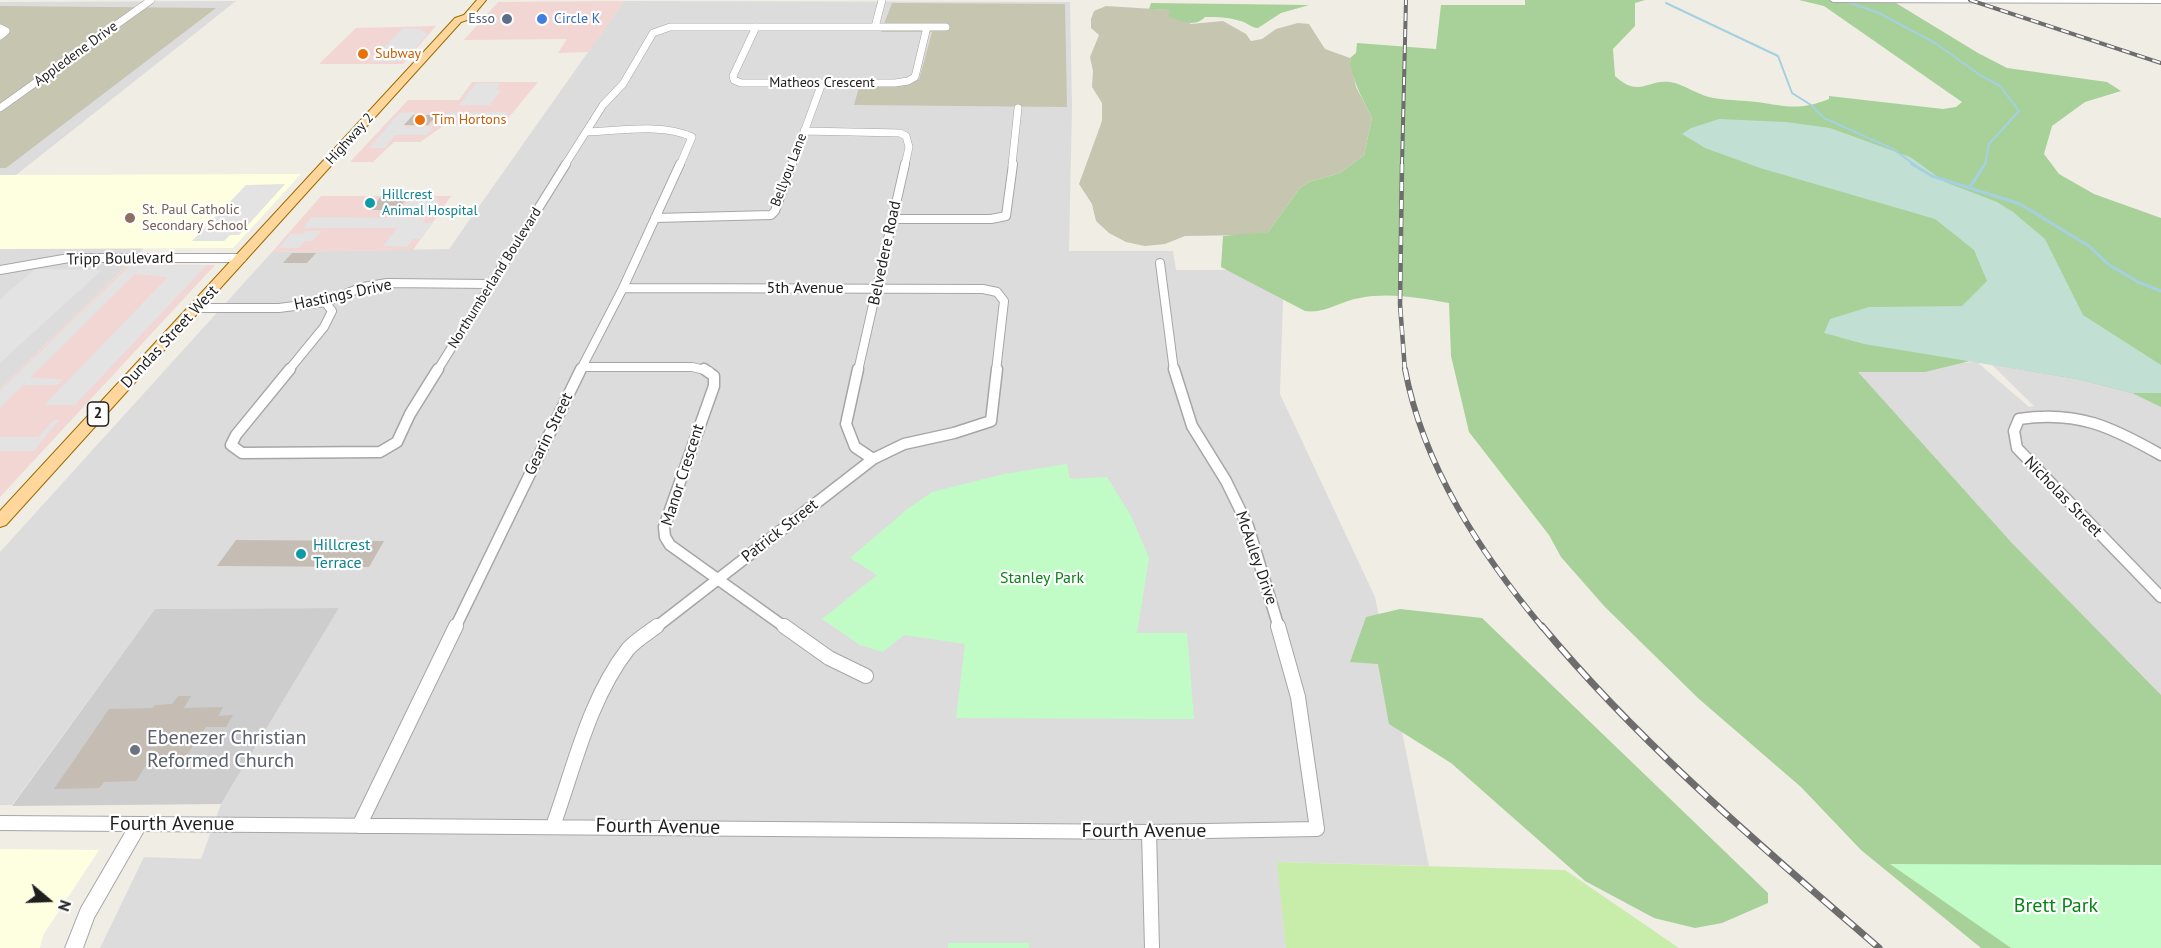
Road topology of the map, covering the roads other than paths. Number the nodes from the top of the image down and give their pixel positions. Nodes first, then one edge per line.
1 (151, 0) edge
2 (470, 0) edge
3 (482, 0) edge
4 (882, 0) edge
5 (1833, 0) edge
6 (2161, 1) edge
7 (458, 21) junction
8 (756, 27) junction
9 (875, 27) junction
10 (927, 27) junction
11 (946, 27) dead end
12 (0, 28) edge
13 (0, 36) edge
14 (822, 83) junction
15 (0, 108) edge
16 (1018, 108) dead end
17 (804, 131) junction
18 (587, 132) junction
19 (655, 218) junction
20 (892, 219) junction
21 (242, 258) junction
22 (1160, 263) dead end
23 (0, 270) edge
24 (490, 285) junction
25 (623, 288) junction
26 (878, 288) junction
27 (986, 290) joint
28 (325, 302) junction
29 (196, 308) junction
30 (582, 367) junction
31 (2161, 455) edge
32 (873, 459) junction
33 (0, 520) edge
34 (718, 579) junction
35 (2161, 597) edge
36 (866, 676) dead end
37 (0, 824) edge
38 (139, 824) junction
39 (359, 826) junction
40 (554, 826) junction
41 (1317, 829) joint
42 (1149, 832) junction
43 (74, 948) edge
44 (1152, 948) edge

1 - 15 street, Appledene Drive
2 - 7 main road, Highway 2 / 2
3 - 7 main road, Highway 2 / 2
4 - 9 street
5 - 6 street
7 - 21 main road, Highway 2 / 2
8 - 9 street, Northumberland Boulevard
8 - 14 street, Matheos Crescent
8 - 18 street, Northumberland Boulevard
9 - 10 street, Northumberland Boulevard
10 - 11 street, Northumberland Boulevard
10 - 14 street, Matheos Crescent
12 - 13 street
14 - 17 street, Bellyou Lane
16 - 20 street
17 - 19 street, Bellyou Lane
17 - 20 street, Belvedere Road
18 - 19 street, Gearin Street
18 - 24 street, Northumberland Boulevard
19 - 25 street, Gearin Street
20 - 26 street, Belvedere Road
21 - 23 street, Tripp Boulevard
21 - 29 main road, Dundas Street West / 2
22 - 41 street, McAuley Drive
24 - 28 street, Hastings Drive
24 - 28 street, Northumberland Boulevard
25 - 26 street, 5th Avenue
25 - 30 street, Gearin Street
26 - 27 street, 5th Avenue
26 - 32 street, Belvedere Road
27 - 32 street, Patrick Street
28 - 29 street, Hastings Drive
29 - 33 main road, Dundas Street West / 2
30 - 34 street, Manor Crescent
30 - 39 street, Gearin Street
31 - 35 street, Nicholas Street
32 - 34 street, Patrick Street
34 - 36 street, Manor Crescent
34 - 40 street, Patrick Street
37 - 38 street, Fourth Avenue
38 - 39 street, Fourth Avenue
38 - 43 street
39 - 40 street, Fourth Avenue
40 - 42 street, Fourth Avenue
41 - 42 street, Fourth Avenue
42 - 44 street

